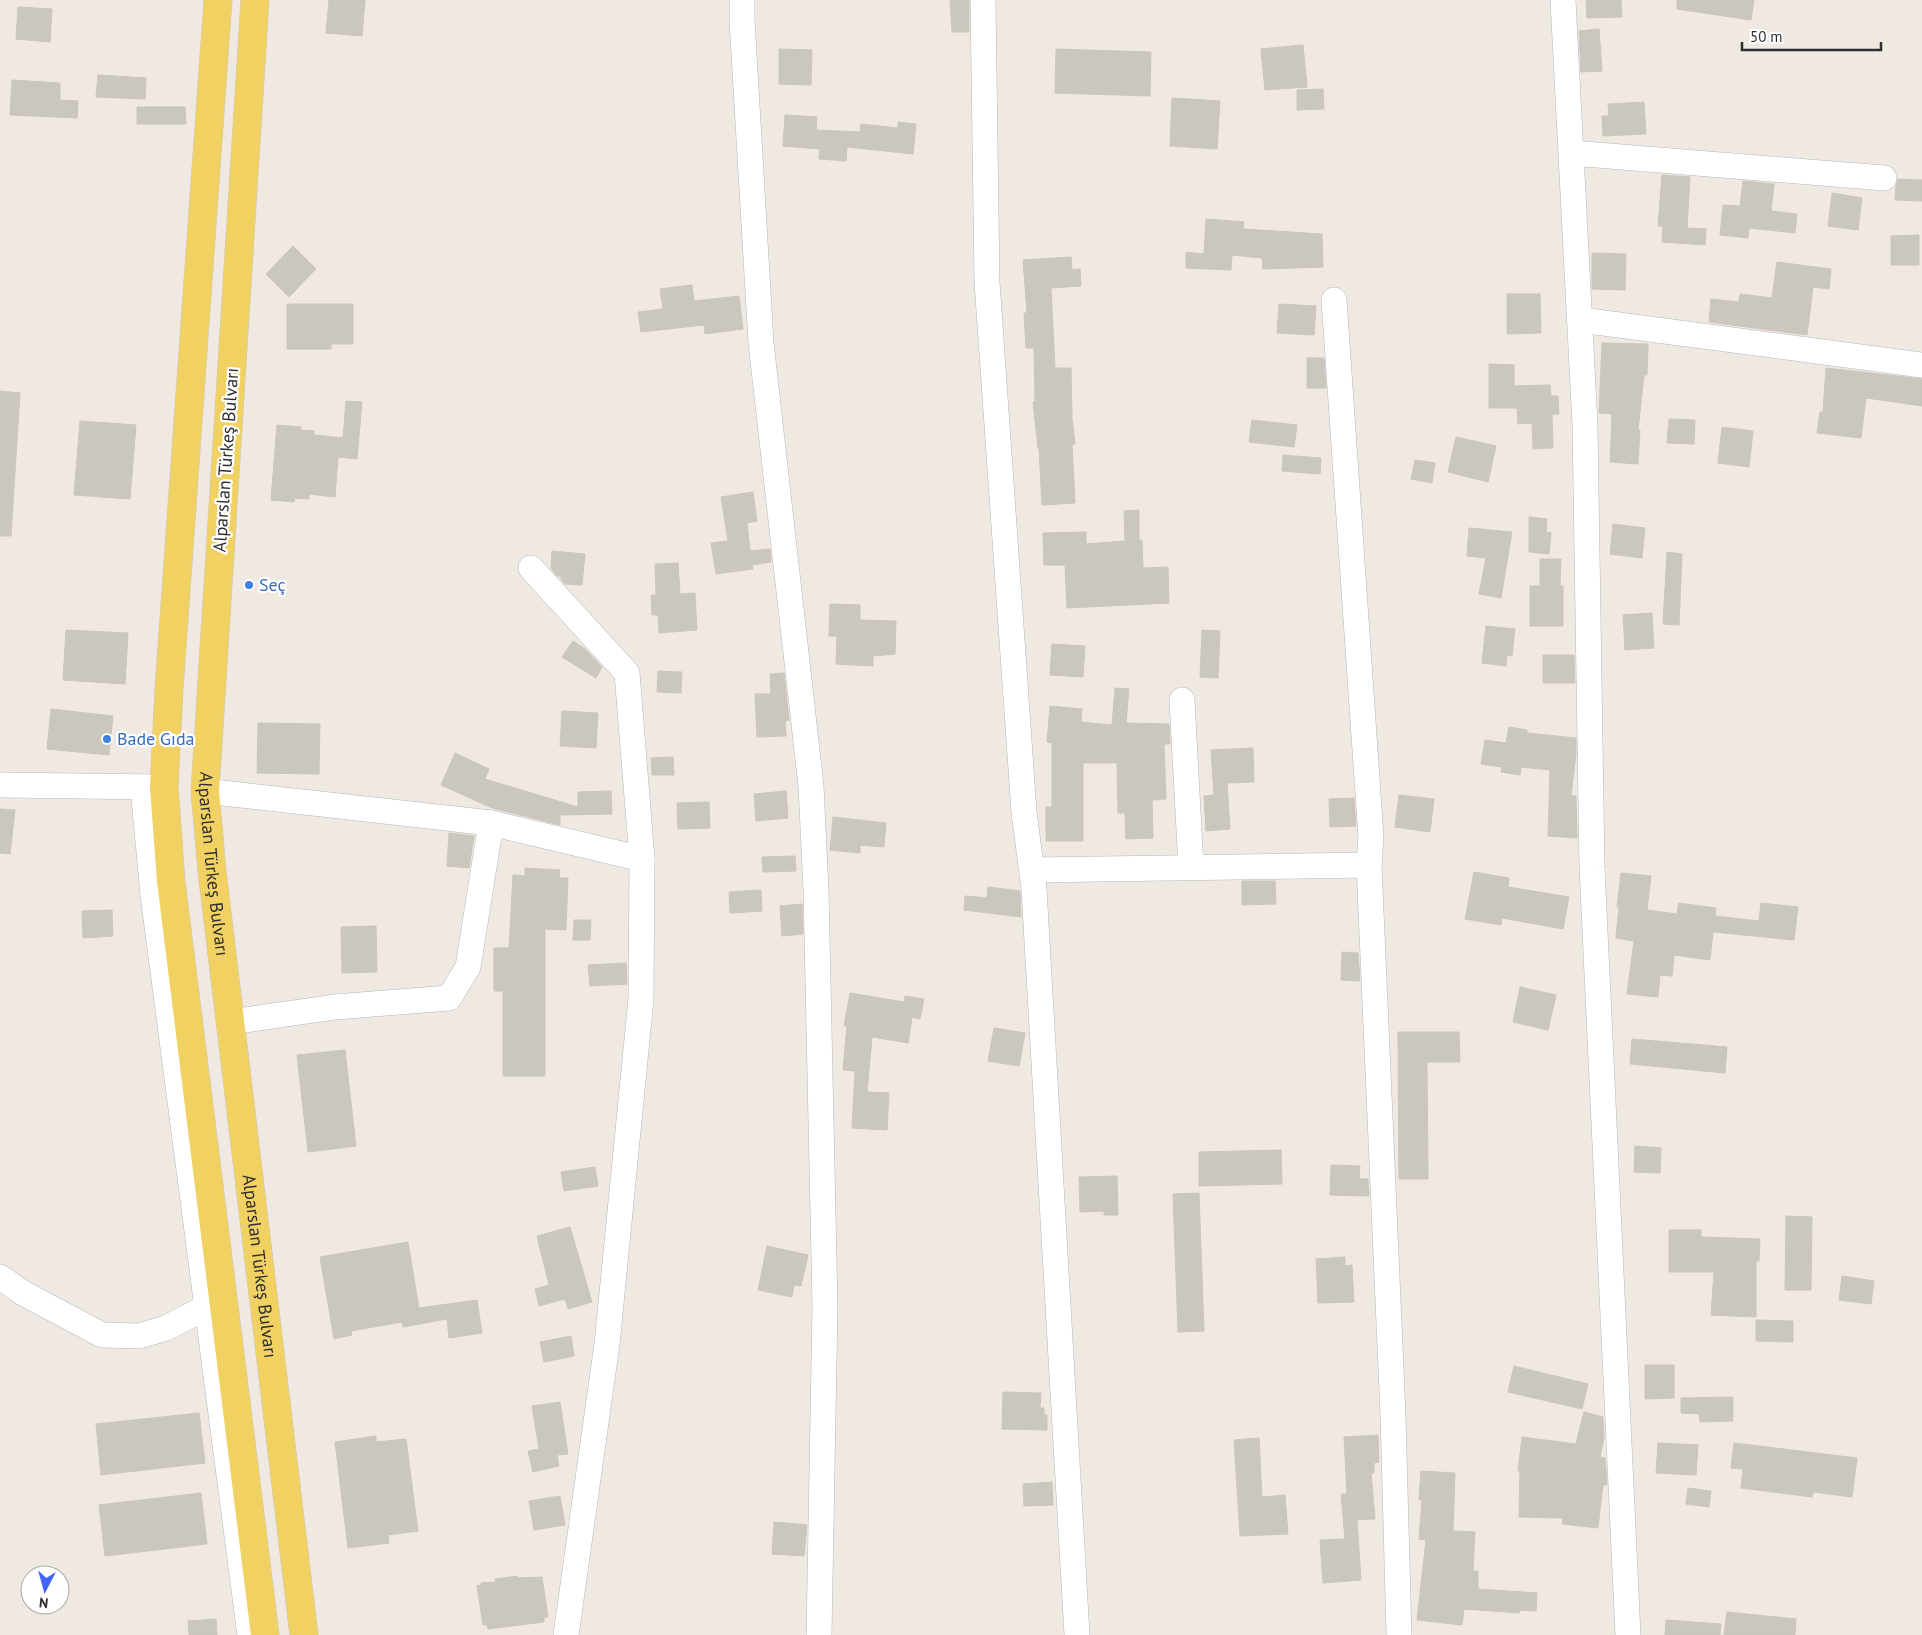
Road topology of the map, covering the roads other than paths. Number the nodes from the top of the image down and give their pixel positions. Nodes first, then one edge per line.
1 (218, 0) edge
2 (255, 0) edge
3 (742, 0) edge
4 (983, 0) edge
5 (1563, 0) edge
6 (1572, 153) junction
7 (1884, 178) dead end
8 (1334, 300) dead end
9 (1581, 320) junction
10 (1922, 365) edge
11 (531, 568) dead end
12 (1182, 700) dead end
13 (0, 784) edge
14 (154, 787) junction
15 (205, 791) junction
16 (491, 823) junction
17 (642, 859) junction
18 (1369, 865) junction
19 (1191, 867) junction
20 (1032, 870) junction
21 (230, 1022) junction
22 (0, 1277) edge
23 (214, 1298) junction
24 (250, 1635) edge
25 (265, 1635) edge
26 (304, 1635) edge
27 (566, 1635) edge
28 (819, 1635) edge
29 (1077, 1635) edge
30 (1399, 1635) edge
31 (1628, 1635) edge

1 - 14 main road
2 - 15 main road, Alparslan Türkeş Bulvarı
3 - 28 street
4 - 20 street
5 - 6 street
6 - 7 street
6 - 9 street
8 - 18 street
9 - 10 street
9 - 31 street
11 - 17 street
12 - 19 street
13 - 14 street
14 - 23 main road
15 - 16 street
15 - 21 main road, Alparslan Türkeş Bulvarı
16 - 17 street
16 - 21 street
17 - 27 street
18 - 19 street
18 - 30 street
19 - 20 street
20 - 29 street
21 - 26 main road, Alparslan Türkeş Bulvarı
22 - 23 street
23 - 24 street
23 - 25 main road

